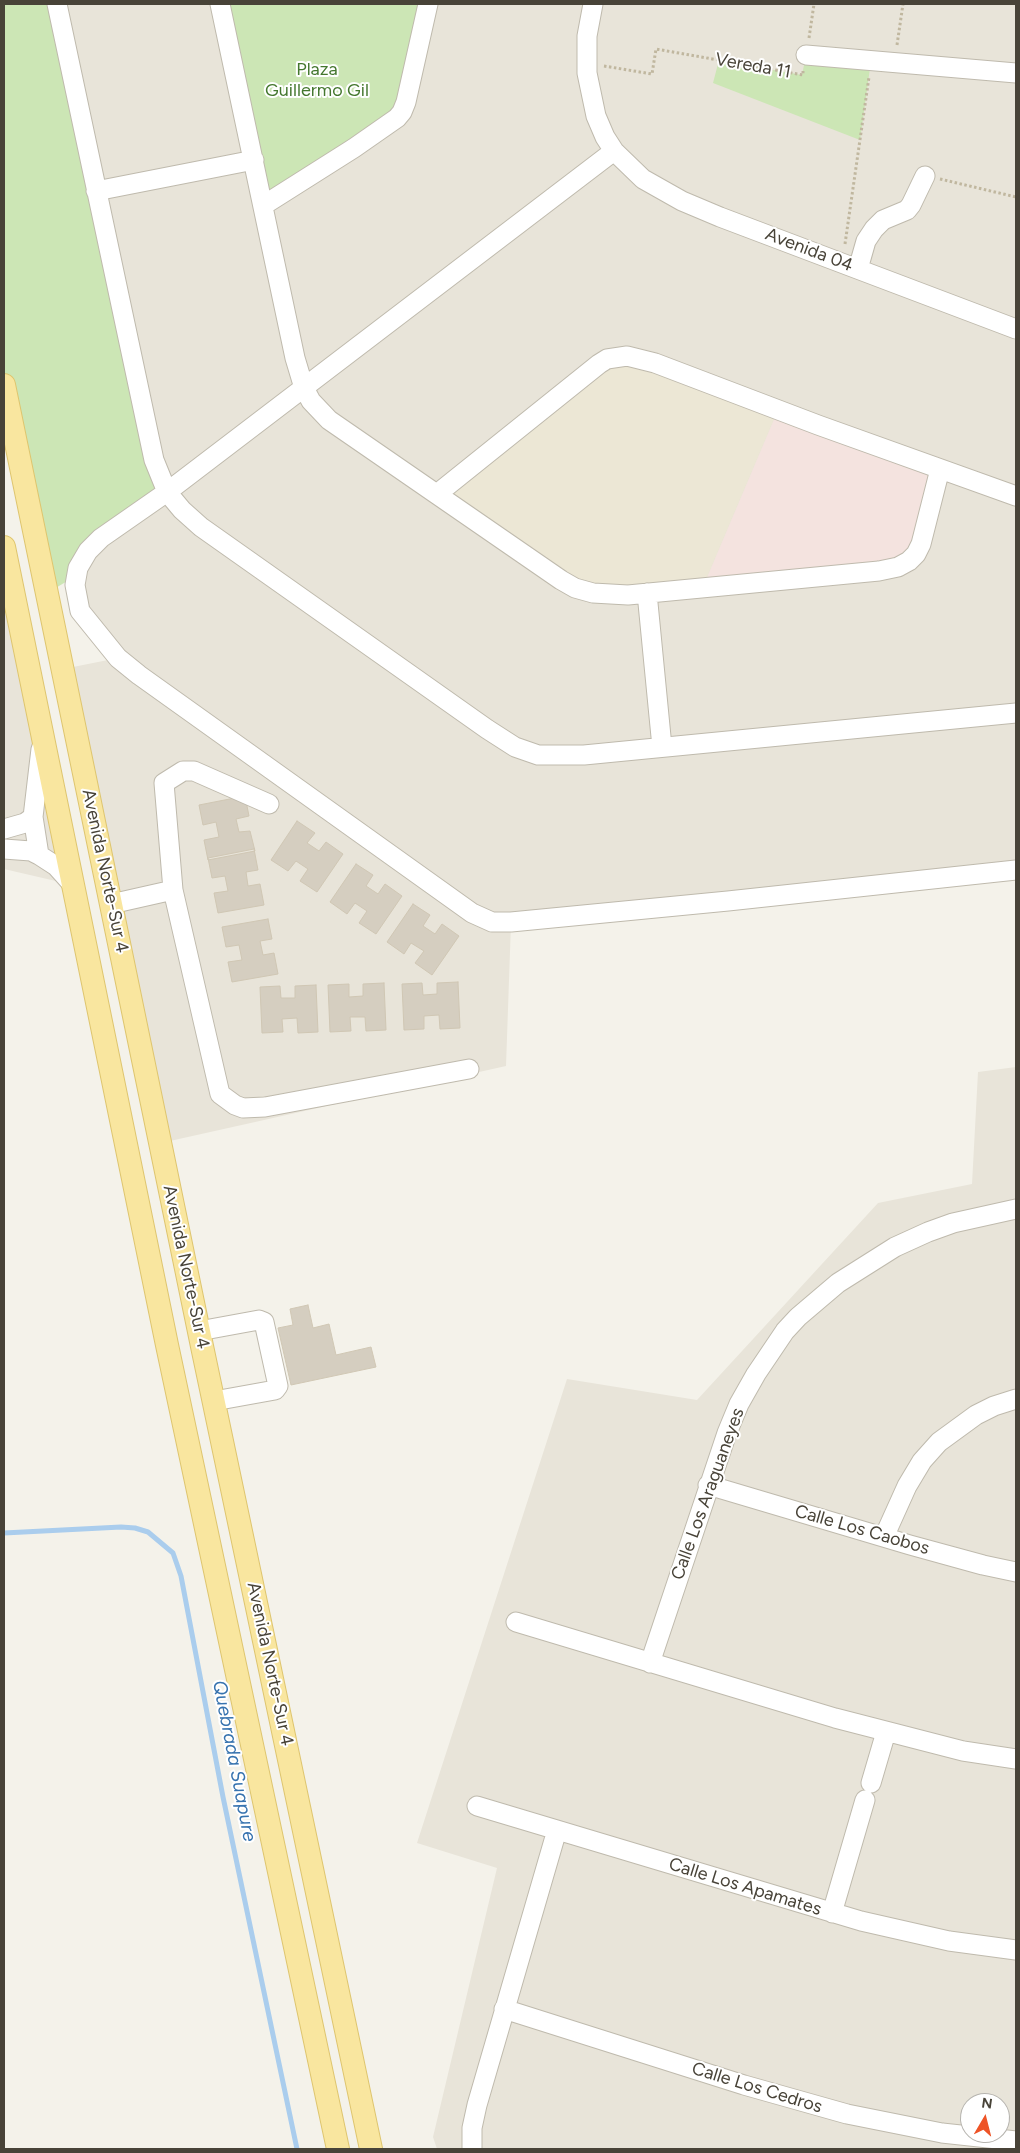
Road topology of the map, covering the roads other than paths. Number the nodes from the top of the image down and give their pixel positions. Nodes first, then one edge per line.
1 (57, 4) edge
2 (220, 4) edge
3 (428, 4) edge
4 (593, 4) edge
5 (806, 55) road end
6 (1016, 73) edge
7 (614, 151) junction
8 (254, 160) junction
9 (925, 176) road end
10 (96, 190) junction
11 (264, 205) junction
12 (850, 266) junction
13 (1016, 329) edge
14 (4, 385) edge
15 (304, 388) junction
16 (940, 469) junction
17 (167, 492) junction
18 (437, 494) junction
19 (1016, 496) edge
20 (4, 547) edge
21 (76, 576) junction
22 (47, 593) junction
23 (647, 593) junction
24 (1016, 713) edge
25 (42, 733) junction
26 (662, 747) junction
27 (269, 804) dead end
28 (33, 817) junction
29 (4, 829) edge
30 (4, 850) edge
31 (39, 855) junction
32 (1016, 870) edge
33 (73, 885) junction
34 (173, 890) junction
35 (111, 904) junction
36 (469, 1069) dead end
37 (1016, 1209) edge
38 (199, 1331) junction
39 (1016, 1399) edge
40 (214, 1401) junction
41 (708, 1485) junction
42 (884, 1537) junction
43 (1016, 1572) edge
44 (516, 1622) dead end
45 (650, 1663) junction
46 (886, 1732) junction
47 (1016, 1759) edge
48 (477, 1806) dead end
49 (557, 1830) junction
50 (832, 1913) junction
51 (1016, 1950) edge
52 (504, 2009) junction
53 (1016, 2141) edge
54 (472, 2146) edge
55 (338, 2149) edge
56 (371, 2149) edge

1 - 10 street
2 - 8 street
3 - 11 street
4 - 7 street, Avenida 04
5 - 6 street, Vereda 11
7 - 12 street, Avenida 04
7 - 15 street
8 - 10 street
8 - 11 street
9 - 12 street
10 - 17 street
11 - 15 street
12 - 13 street, Avenida 04
14 - 22 main road, Avenida Norte-Sur 4
15 - 17 street
15 - 18 street
16 - 18 street
16 - 19 street
16 - 23 street
17 - 21 street
17 - 26 street
18 - 23 street
20 - 25 main road, Avenida Norte-Sur 4
21 - 22 street
21 - 32 street
22 - 35 main road, Avenida Norte-Sur 4
23 - 26 street
24 - 26 street
25 - 28 street
25 - 33 main road, Avenida Norte-Sur 4
27 - 34 street
28 - 29 street
28 - 31 street
30 - 31 street
31 - 33 street
33 - 55 main road, Avenida Norte-Sur 4
34 - 35 street
34 - 36 street
35 - 38 main road, Avenida Norte-Sur 4
37 - 41 street, Calle Los Araguaneyes
38 - 40 main road, Avenida Norte-Sur 4
38 - 40 street
39 - 42 street
40 - 56 main road, Avenida Norte-Sur 4
41 - 42 street, Calle Los Caobos
41 - 45 street, Calle Los Araguaneyes
42 - 43 street, Calle Los Caobos
44 - 45 street
45 - 46 street
46 - 47 street
46 - 50 street
48 - 49 street, Calle Los Apamates
49 - 50 street, Calle Los Apamates
49 - 52 street
50 - 51 street, Calle Los Apamates
52 - 53 street, Calle Los Cedros
52 - 54 street

